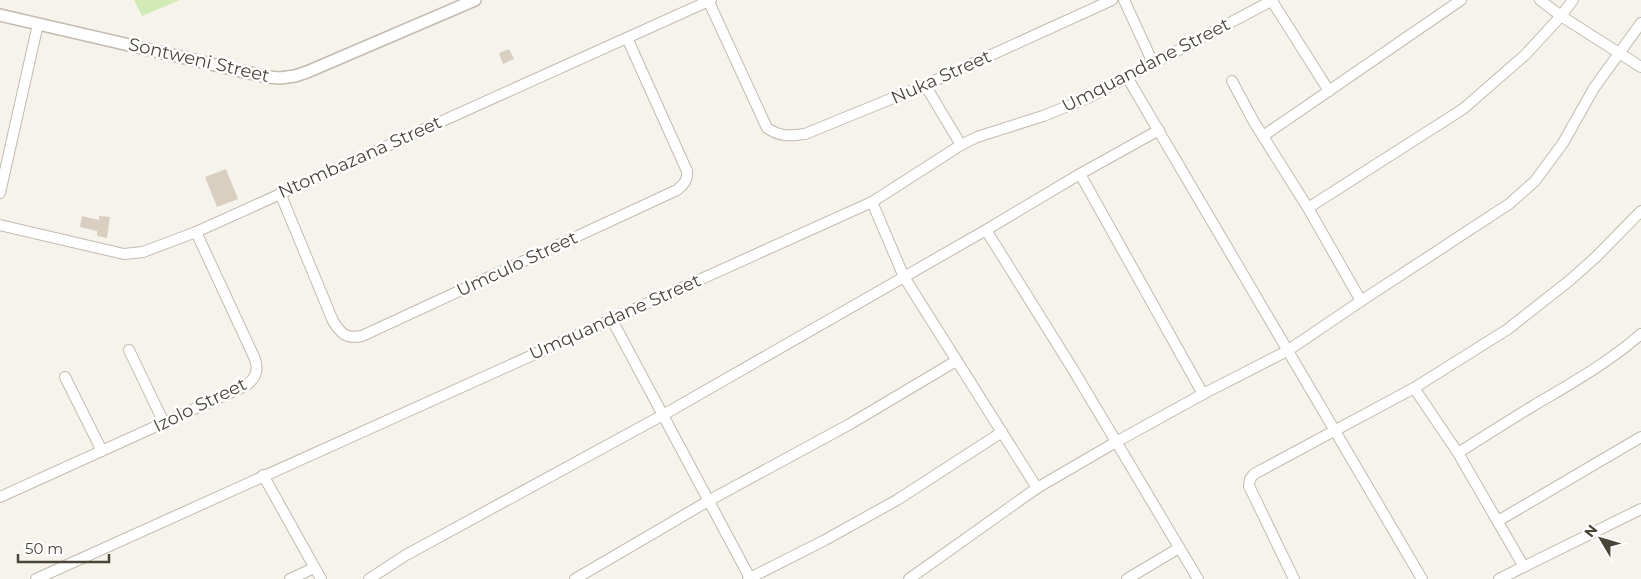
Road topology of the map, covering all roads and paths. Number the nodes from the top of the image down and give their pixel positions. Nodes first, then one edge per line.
1 (474, 0) edge
2 (709, 0) edge
3 (1112, 0) edge
4 (1124, 0) edge
5 (1273, 0) edge
6 (1461, 0) edge
7 (1540, 0) edge
8 (1573, 0) edge
9 (0, 15) edge
10 (1561, 16) junction
11 (1641, 23) edge
12 (38, 24) junction
13 (627, 38) junction
14 (1619, 53) junction
15 (1153, 63) junction
16 (1641, 67) edge
17 (1128, 77) junction
18 (1232, 81) dead end
19 (926, 84) junction
20 (1329, 91) junction
21 (1160, 130) junction
22 (1263, 136) junction
23 (960, 145) junction
24 (1080, 174) junction
25 (0, 193) edge
26 (280, 193) junction
27 (872, 202) junction
28 (1308, 208) junction
29 (1641, 210) edge
30 (0, 225) edge
31 (986, 230) junction
32 (196, 232) junction
33 (904, 277) junction
34 (1361, 301) junction
35 (611, 318) junction
36 (1641, 334) edge
37 (129, 350) dead end
38 (1287, 351) junction
39 (956, 361) junction
40 (65, 377) dead end
41 (1414, 388) junction
42 (1203, 394) junction
43 (663, 415) junction
44 (164, 423) junction
45 (1336, 431) junction
46 (1002, 432) junction
47 (1641, 437) edge
48 (1116, 442) junction
49 (102, 451) junction
50 (1458, 453) junction
51 (263, 475) junction
52 (1037, 488) junction
53 (0, 497) edge
54 (710, 500) junction
55 (1641, 509) edge
56 (1498, 521) junction
57 (1179, 548) junction
58 (1524, 567) junction
59 (314, 568) junction
60 (749, 578) edge
61 (36, 579) edge
62 (290, 579) edge
63 (321, 579) edge
64 (369, 579) edge
65 (575, 579) edge
66 (910, 579) edge
67 (1126, 579) edge
68 (1198, 579) edge
69 (1294, 579) edge
70 (1422, 579) edge
71 (1500, 579) edge

1 - 12 street, Sontweni Street
2 - 13 street, Ntombazana Street
2 - 19 street, Nuka Street
3 - 19 street, Nuka Street
4 - 15 street
5 - 15 street, Umquandane Street
5 - 20 street
6 - 20 street
7 - 10 street
8 - 10 street
9 - 12 street, Sontweni Street
10 - 14 street
10 - 28 street
11 - 14 street
12 - 25 street
13 - 26 street, Ntombazana Street
13 - 26 street, Umculo Street
14 - 16 street
14 - 34 street
15 - 17 street, Umquandane Street
17 - 21 street
17 - 23 street, Umquandane Street
18 - 22 street
19 - 23 street
20 - 22 street
21 - 24 street
21 - 38 street
22 - 28 street
23 - 27 street, Umquandane Street
24 - 31 street
24 - 42 street
26 - 32 street, Ntombazana Street
27 - 33 street
27 - 35 street, Umquandane Street
28 - 34 street
29 - 41 street
30 - 32 street, Ntombazana Street
31 - 33 street
31 - 48 street
32 - 44 street, Izolo Street
33 - 39 street
33 - 43 street
34 - 38 street
35 - 43 street
35 - 51 street, Umquandane Street
36 - 50 street
37 - 44 street
38 - 42 street
38 - 45 street
39 - 46 street
39 - 54 street
40 - 49 street
41 - 45 street
41 - 50 street
42 - 48 street
43 - 54 street
43 - 64 street
44 - 49 street, Izolo Street
45 - 69 street
45 - 70 street
46 - 52 street
46 - 60 street
47 - 56 street
48 - 52 street
48 - 57 street
49 - 53 street, Izolo Street
50 - 56 street
51 - 59 street
51 - 61 street, Umquandane Street
52 - 66 street
54 - 60 street
54 - 65 street
55 - 58 street
56 - 58 street
57 - 67 street
57 - 68 street
58 - 71 street
59 - 62 street
59 - 63 street

